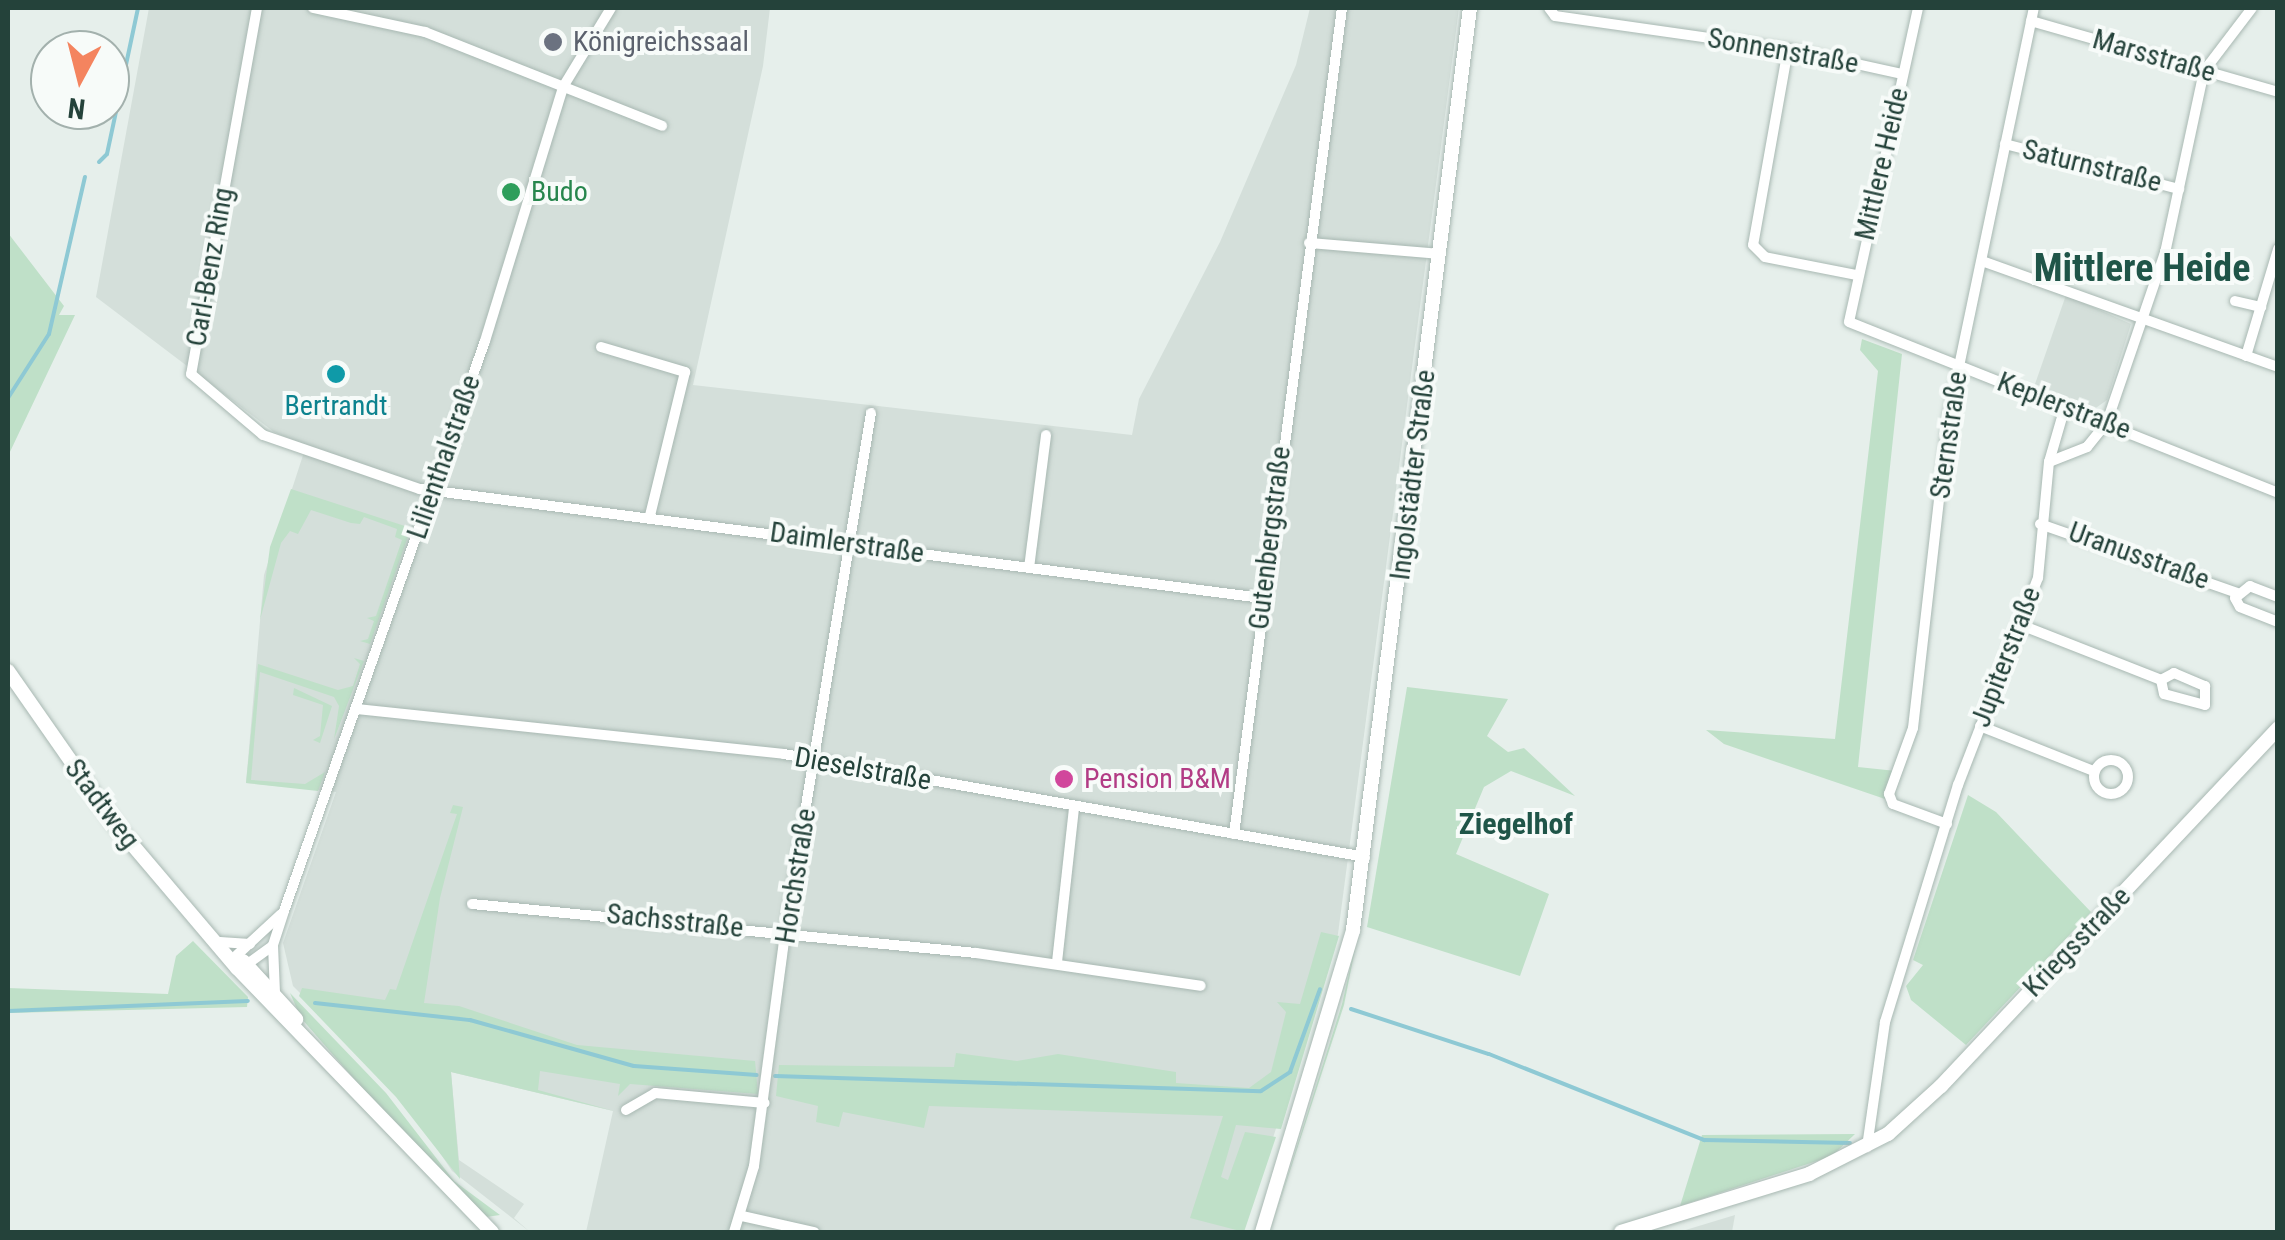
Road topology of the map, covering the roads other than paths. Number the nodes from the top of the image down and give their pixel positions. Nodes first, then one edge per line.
1 (257, 8) edge
2 (313, 8) edge
3 (611, 8) edge
4 (1342, 8) edge
5 (1470, 8) edge
6 (1549, 8) edge
7 (1918, 8) edge
8 (2034, 8) edge
9 (2252, 8) edge
10 (2031, 21) junction
11 (1788, 49) junction
12 (2204, 70) junction
13 (1902, 74) junction
14 (562, 87) junction
15 (2278, 92) edge
16 (662, 126) dead end
17 (2005, 144) junction
18 (2179, 188) junction
19 (1310, 243) junction
20 (2278, 250) edge
21 (1439, 254) junction
22 (1982, 262) junction
23 (1858, 275) junction
24 (2235, 301) dead end
25 (2260, 307) junction
26 (2146, 320) junction
27 (1849, 322) joint
28 (601, 347) dead end
29 (2246, 356) junction
30 (1958, 364) junction
31 (2278, 366) edge
32 (2066, 406) junction
33 (871, 413) dead end
34 (2108, 422) junction
35 (1046, 435) dead end
36 (2049, 462) junction
37 (432, 490) junction
38 (2278, 492) edge
39 (650, 516) junction
40 (2040, 524) junction
41 (853, 544) junction
42 (1028, 568) junction
43 (2236, 593) junction
44 (2278, 597) edge
45 (1262, 598) junction
46 (2278, 622) edge
47 (2021, 625) junction
48 (8, 670) edge
49 (2160, 680) junction
50 (357, 709) junction
51 (1980, 726) junction
52 (2278, 728) edge
53 (815, 760) junction
54 (2090, 770) dead end
55 (1074, 808) junction
56 (1947, 824) junction
57 (1234, 834) junction
58 (1366, 857) junction
59 (472, 904) dead end
60 (284, 911) junction
61 (206, 929) junction
62 (785, 933) junction
63 (220, 942) junction
64 (251, 944) junction
65 (273, 946) junction
66 (1057, 962) junction
67 (241, 966) junction
68 (1200, 986) dead end
69 (275, 994) junction
70 (313, 1044) junction
71 (765, 1103) junction
72 (626, 1110) dead end
73 (1868, 1148) junction
74 (742, 1216) junction
75 (492, 1232) edge
76 (734, 1232) edge
77 (814, 1232) edge
78 (1262, 1232) edge
79 (1622, 1232) edge

1 - 37 street, Carl-Benz Ring
2 - 14 street
3 - 14 street, Lilienthalstraße
4 - 19 street, Gutenbergstraße
5 - 21 main road, Ingolstädter Straße
6 - 11 street, Sonnenstraße
7 - 13 street, Mittlere Heide
8 - 10 street, Sternstraße
9 - 12 street
10 - 12 street, Marsstraße
10 - 17 street, Sternstraße
11 - 13 street, Sonnenstraße
11 - 23 street
12 - 15 street, Marsstraße
12 - 18 street
13 - 23 street, Mittlere Heide
14 - 16 street
14 - 37 street, Lilienthalstraße
17 - 18 street, Saturnstraße
17 - 22 street, Sternstraße
18 - 26 street
19 - 21 street
19 - 45 street, Gutenbergstraße
20 - 25 street
21 - 58 main road, Ingolstädter Straße
22 - 26 street
22 - 30 street, Sternstraße
23 - 27 street, Mittlere Heide
24 - 25 street
25 - 29 street
26 - 29 street
26 - 34 street
27 - 30 street, Keplerstraße
28 - 39 street
29 - 31 street
30 - 32 street, Keplerstraße
30 - 56 street, Sternstraße
32 - 34 street, Keplerstraße
32 - 36 street, Jupiterstraße
33 - 41 street, Horchstraße
34 - 36 street
34 - 38 street, Keplerstraße
35 - 42 street
36 - 40 street, Jupiterstraße
37 - 39 street, Daimlerstraße
37 - 50 street, Lilienthalstraße
39 - 41 street, Daimlerstraße
40 - 43 street, Uranusstraße
40 - 47 street, Jupiterstraße
41 - 42 street, Daimlerstraße
41 - 53 street, Horchstraße
42 - 45 street, Daimlerstraße
43 - 44 street, Uranusstraße
43 - 46 street, Uranusstraße
45 - 57 street, Gutenbergstraße
47 - 49 street
47 - 51 street, Jupiterstraße
48 - 61 main road, Stadtweg
49 - 49 street
50 - 53 street, Dieselstraße
50 - 60 street, Lilienthalstraße
51 - 54 street
51 - 56 street, Jupiterstraße
52 - 73 main road, Kriegsstraße
53 - 55 street, Dieselstraße
53 - 62 street, Horchstraße
55 - 57 street, Dieselstraße
55 - 66 street
56 - 73 street, Jupiterstraße
57 - 58 street, Dieselstraße
58 - 78 main road, Ingolstädter Straße
59 - 62 street, Sachsstraße
60 - 64 street, Lilienthalstraße
60 - 65 street, Lilienthalstraße
61 - 63 main road, Stadtweg
61 - 67 main road, Stadtweg
62 - 66 street, Sachsstraße
62 - 71 street, Horchstraße
63 - 64 street
63 - 67 main road, Stadtweg
64 - 67 street, Lilienthalstraße
65 - 67 street
65 - 69 street, Lilienthalstraße
66 - 68 street, Sachsstraße
67 - 69 main road, Stadtweg
67 - 70 main road, Stadtweg
69 - 70 main road, Stadtweg
70 - 75 main road, Stadtweg
71 - 72 street
71 - 74 street, Horchstraße
73 - 79 main road, Kriegsstraße
74 - 76 street, Horchstraße
74 - 77 street

